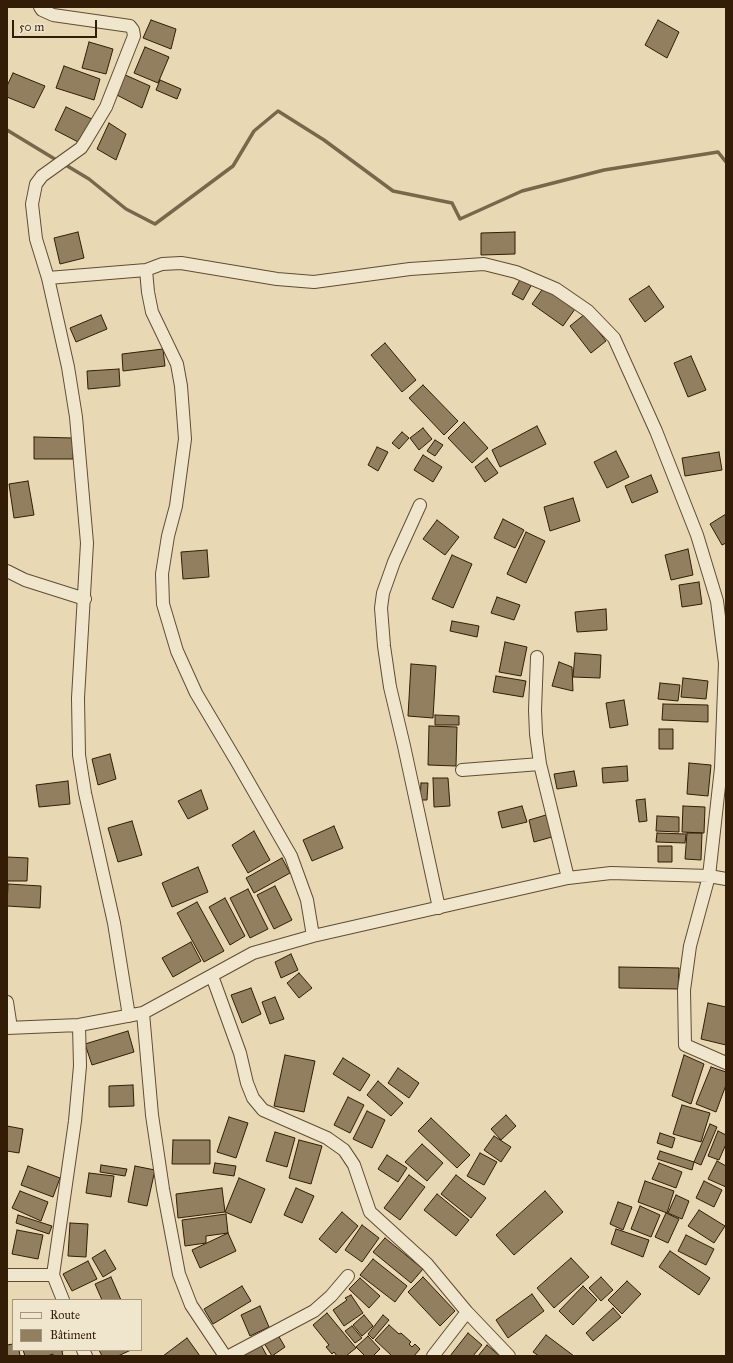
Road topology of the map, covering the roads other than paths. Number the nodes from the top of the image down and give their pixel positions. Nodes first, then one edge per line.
1 (40, 7) edge
2 (146, 270) junction
3 (48, 278) junction
4 (420, 505) dead end
5 (7, 572) edge
6 (85, 599) junction
7 (537, 657) dead end
8 (725, 699) edge
9 (540, 764) junction
10 (462, 770) dead end
11 (709, 876) junction
12 (568, 878) junction
13 (726, 879) edge
14 (438, 908) junction
15 (313, 936) junction
16 (212, 976) junction
17 (7, 1002) edge
18 (143, 1013) junction
19 (129, 1016) junction
20 (80, 1025) junction
21 (9, 1028) edge
22 (726, 1063) edge
23 (7, 1275) edge
24 (53, 1275) junction
25 (348, 1276) dead end
26 (63, 1299) edge
27 (467, 1312) junction
28 (225, 1356) edge
29 (229, 1356) edge
30 (433, 1356) edge
31 (509, 1356) edge

1 - 3 street
2 - 3 street
2 - 8 street
2 - 15 street
3 - 6 street
4 - 14 street
5 - 6 street
6 - 19 street
7 - 9 street
8 - 11 street
9 - 10 street
9 - 12 street
11 - 12 street
11 - 13 street
11 - 22 street
12 - 14 street
14 - 15 street
15 - 16 street
16 - 18 street
16 - 27 street
17 - 21 street
18 - 19 street
18 - 28 street
19 - 20 street
20 - 21 street
20 - 24 street
23 - 24 street
24 - 26 street
25 - 29 street
27 - 30 street
27 - 31 street

